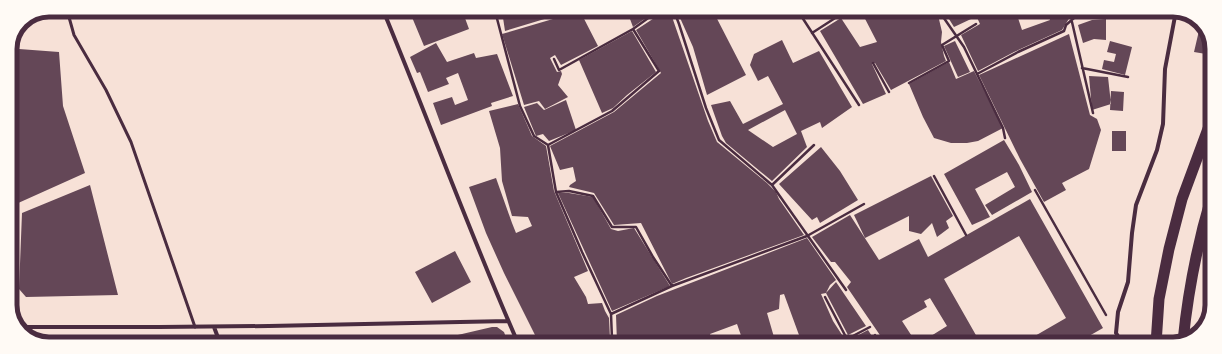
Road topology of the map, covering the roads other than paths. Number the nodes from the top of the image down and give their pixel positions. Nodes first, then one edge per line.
1 (69, 17) edge
2 (385, 17) edge
3 (1175, 17) edge
4 (1205, 137) edge
5 (1205, 220) edge
6 (508, 321) junction
7 (26, 327) edge
8 (195, 327) junction
9 (214, 327) junction
10 (1184, 335) edge
11 (218, 337) edge
12 (515, 337) edge
13 (1119, 337) edge
14 (1156, 337) edge

1 - 8 lane
2 - 6 street
3 - 13 street
4 - 14 highway
5 - 10 highway
6 - 9 street
6 - 12 street
7 - 8 street
8 - 9 street
9 - 11 street

